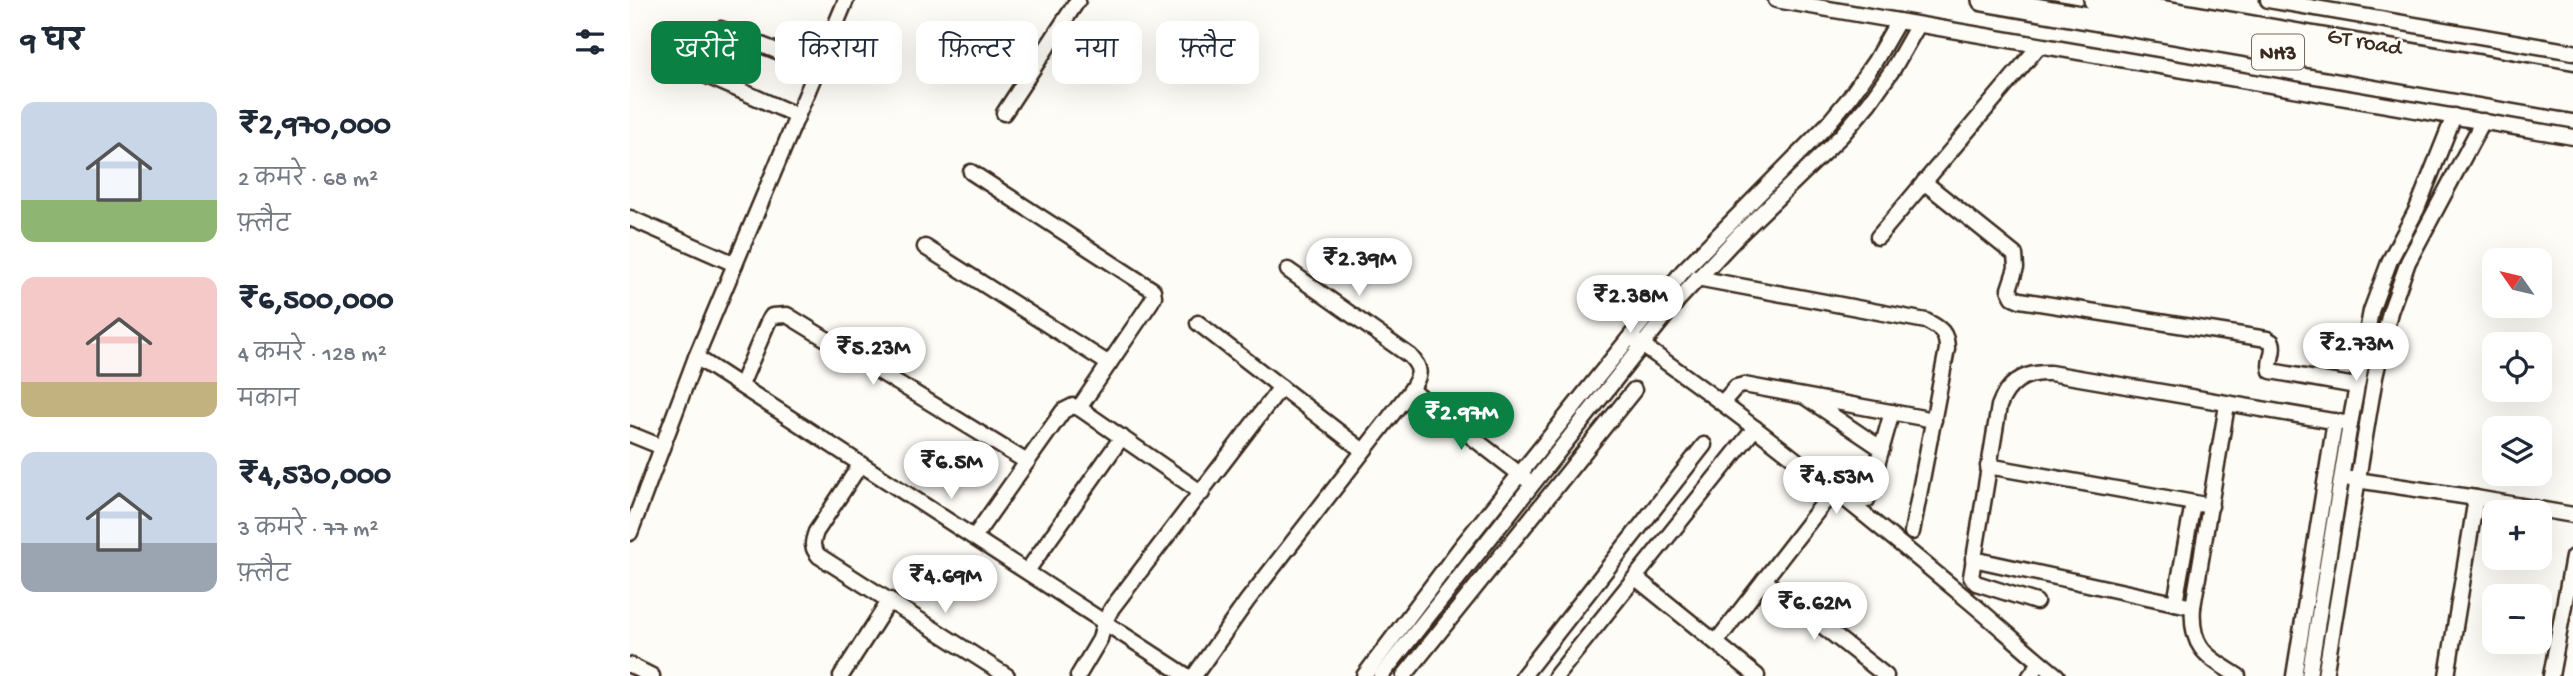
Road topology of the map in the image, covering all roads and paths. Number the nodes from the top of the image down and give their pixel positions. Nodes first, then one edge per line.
1 (846, 0) edge
2 (1078, 0) edge
3 (1776, 0) edge
4 (1983, 0) edge
5 (2095, 0) edge
6 (2267, 0) edge
7 (837, 21) edge
8 (1898, 21) junction
9 (1918, 25) junction
10 (2039, 46) junction
11 (2573, 52) edge
12 (2573, 82) edge
13 (725, 84) edge
14 (810, 84) edge
15 (2573, 102) edge
16 (1004, 113) dead end
17 (796, 115) junction
18 (2454, 116) junction
19 (2483, 121) junction
20 (2573, 137) edge
21 (971, 172) dead end
22 (1924, 182) junction
23 (630, 218) edge
24 (1878, 237) dead end
25 (925, 247) dead end
26 (735, 264) junction
27 (1288, 270) dead end
28 (1697, 278) junction
29 (1198, 323) dead end
30 (1629, 336) junction
31 (1643, 346) junction
32 (696, 357) junction
33 (1109, 364) junction
34 (741, 385) junction
35 (2356, 386) junction
36 (1281, 387) junction
37 (1410, 390) junction
38 (1634, 390) dead end
39 (1800, 394) junction
40 (1722, 402) junction
41 (2227, 405) junction
42 (1079, 408) junction
43 (1892, 412) junction
44 (1934, 419) junction
45 (2342, 422) junction
46 (1755, 428) junction
47 (630, 434) edge
48 (1122, 437) junction
49 (1704, 445) dead end
50 (662, 447) junction
51 (1882, 449) junction
52 (1362, 450) junction
53 (1027, 462) junction
54 (860, 465) junction
55 (1988, 466) junction
56 (1520, 475) junction
57 (2341, 478) junction
58 (2358, 481) junction
59 (1533, 485) junction
60 (1833, 491) junction
61 (1202, 493) junction
62 (2476, 498) junction
63 (1867, 500) dead end
64 (2193, 503) junction
65 (2211, 506) junction
66 (2573, 515) edge
67 (1912, 532) dead end
68 (630, 533) edge
69 (974, 537) junction
70 (2573, 557) edge
71 (1973, 559) junction
72 (1027, 570) junction
73 (1636, 578) junction
74 (1764, 580) junction
75 (890, 600) junction
76 (2036, 603) dead end
77 (2175, 603) junction
78 (2193, 607) junction
79 (1104, 623) junction
80 (2567, 624) edge
81 (1716, 642) junction
82 (2040, 663) junction
83 (630, 665) edge
84 (1563, 674) edge
85 (652, 676) edge
86 (841, 676) edge
87 (1007, 676) edge
88 (1078, 676) edge
89 (1187, 676) edge
90 (1194, 676) edge
91 (1364, 676) edge
92 (1381, 676) edge
93 (1404, 676) edge
94 (1523, 676) edge
95 (1757, 676) edge
96 (1886, 676) edge
97 (2030, 676) edge
98 (2057, 676) edge
99 (2238, 676) edge
100 (2294, 676) edge
101 (2309, 676) edge
102 (2325, 676) edge
103 (2447, 676) edge
104 (2551, 676) edge

1 - 7 street
2 - 16 street
3 - 8 street
4 - 15 highway, GT road / NH3
5 - 12 highway, GT road / NH3
6 - 11 street
8 - 9 street
8 - 30 street
9 - 10 street
9 - 28 street
10 - 18 street
10 - 22 street
13 - 17 street
14 - 17 street
17 - 26 street
18 - 19 street
18 - 35 street
19 - 20 street
19 - 58 street
21 - 33 street
22 - 24 street
22 - 35 street
23 - 26 street
25 - 33 street
26 - 32 street
27 - 37 street
28 - 31 street
28 - 44 street
29 - 36 street
30 - 31 street
30 - 56 street
31 - 40 street
31 - 59 street
32 - 34 street
32 - 50 street
33 - 42 street
34 - 53 street
34 - 54 street
35 - 45 street
36 - 52 street
36 - 61 street
37 - 52 street
37 - 56 street
38 - 93 street
39 - 40 street
39 - 43 street
39 - 51 street
40 - 46 street
41 - 45 street
41 - 55 street
41 - 65 street
42 - 48 street
42 - 53 street
43 - 44 street
43 - 51 street
44 - 67 street
45 - 57 street
45 - 100 street
46 - 60 street
46 - 73 street
47 - 50 street
48 - 61 street
48 - 72 street
49 - 94 street
50 - 68 street
51 - 63 street
52 - 90 street
53 - 69 street
54 - 69 street
54 - 75 street
55 - 64 street
55 - 71 street
56 - 59 street
56 - 91 street
57 - 58 street
57 - 101 street
58 - 62 street
58 - 102 street
59 - 92 street
60 - 74 street
60 - 82 street
61 - 79 street
62 - 66 street
62 - 103 street
64 - 65 street
64 - 77 street
65 - 78 street
69 - 72 street
70 - 80 street
71 - 76 street
71 - 77 street
72 - 79 street
73 - 81 street
73 - 84 street
74 - 81 street
74 - 96 street
75 - 86 street
75 - 87 street
77 - 78 street
78 - 99 street
79 - 88 street
79 - 89 street
80 - 104 street
81 - 95 street
82 - 97 street
82 - 98 street
83 - 85 street

